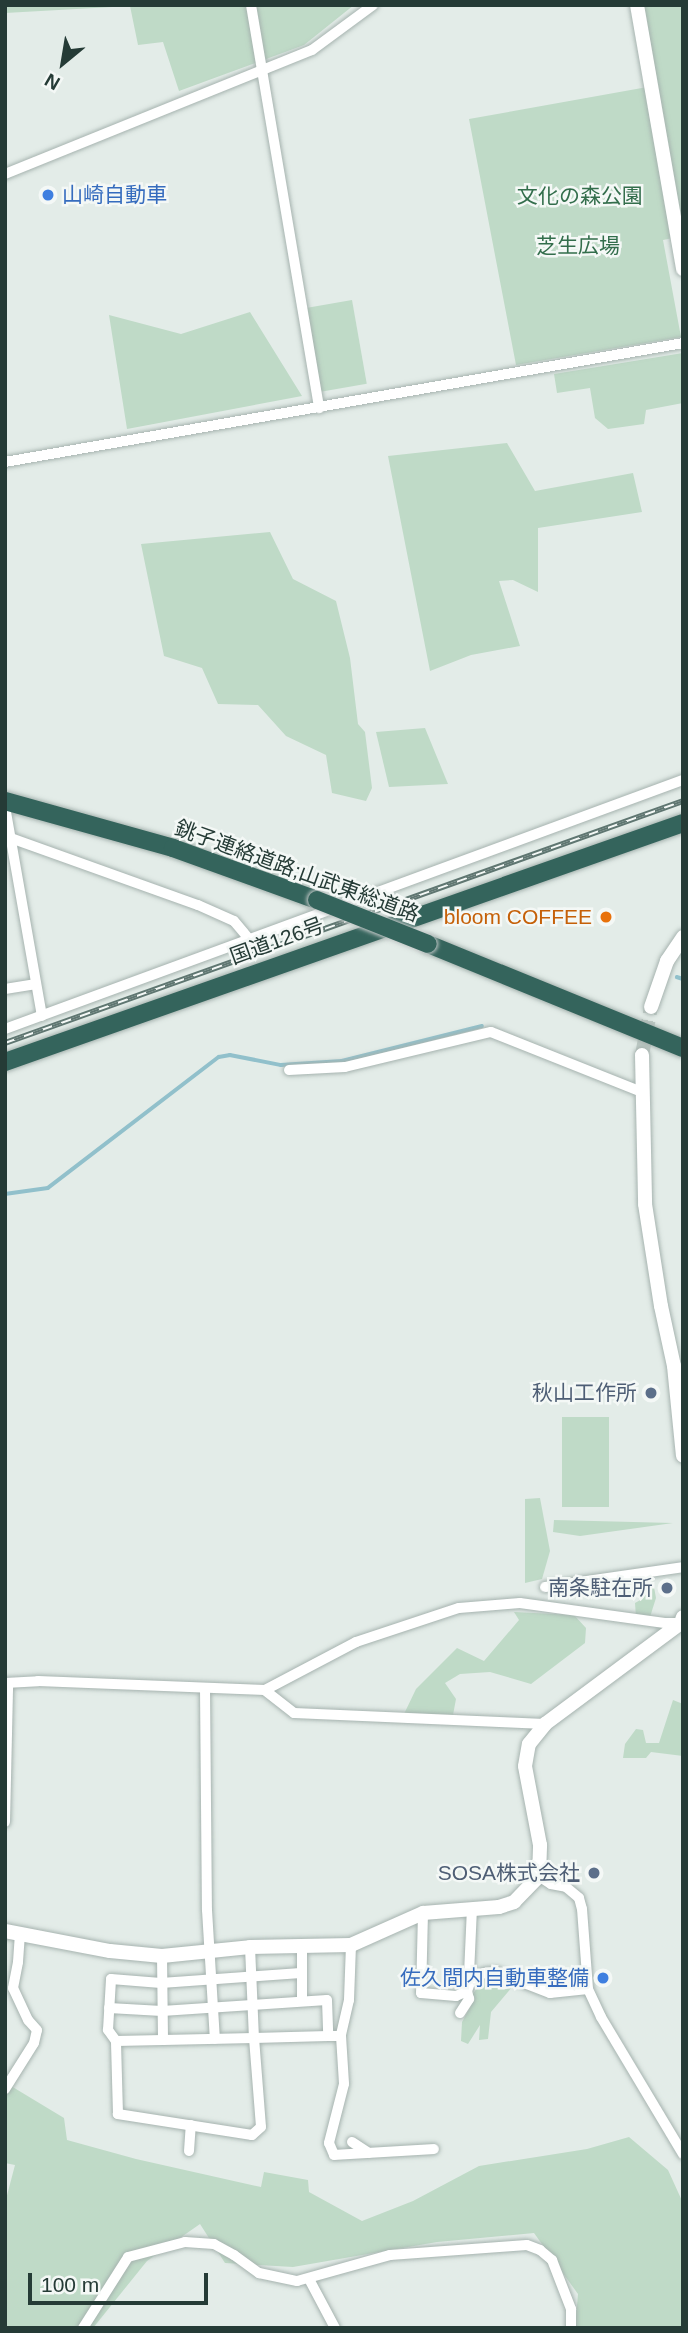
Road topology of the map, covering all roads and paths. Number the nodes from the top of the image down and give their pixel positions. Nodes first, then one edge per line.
1 (251, 5) edge
2 (373, 5) edge
3 (637, 5) edge
4 (262, 72) junction
5 (5, 174) edge
6 (683, 269) edge
7 (683, 343) edge
8 (319, 408) junction
9 (5, 461) edge
10 (683, 780) edge
11 (5, 801) edge
12 (6, 812) edge
13 (683, 823) edge
14 (8, 836) edge
15 (683, 937) edge
16 (250, 940) junction
17 (35, 984) junction
18 (5, 989) edge
19 (651, 1007) tunnel mouth
20 (42, 1016) junction
21 (5, 1029) edge
22 (683, 1048) edge
23 (642, 1055) tunnel mouth
24 (5, 1062) edge
25 (289, 1070) dead end
26 (642, 1092) junction
27 (683, 1456) edge
28 (683, 1567) edge
29 (545, 1587) dead end
30 (682, 1621) edge
31 (7, 1684) edge
32 (205, 1688) junction
33 (265, 1690) junction
34 (545, 1724) junction
35 (5, 1822) edge
36 (539, 1876) junction
37 (472, 1909) junction
38 (423, 1913) junction
39 (13, 1932) edge
40 (302, 1944) junction
41 (351, 1945) junction
42 (250, 1947) junction
43 (209, 1951) junction
44 (162, 1956) junction
45 (301, 1973) junction
46 (251, 1977) junction
47 (212, 1980) junction
48 (471, 1980) junction
49 (161, 1983) junction
50 (588, 1989) junction
51 (9, 1990) edge
52 (467, 1991) junction
53 (302, 2001) junction
54 (253, 2003) junction
55 (214, 2007) junction
56 (109, 2008) junction
57 (162, 2011) junction
58 (460, 2013) dead end
59 (328, 2036) junction
60 (341, 2036) junction
61 (254, 2038) junction
62 (215, 2039) junction
63 (117, 2040) junction
64 (163, 2040) junction
65 (5, 2090) edge
66 (191, 2125) junction
67 (352, 2142) dead end
68 (434, 2149) dead end
69 (190, 2151) dead end
70 (370, 2154) junction
71 (683, 2154) edge
72 (309, 2279) junction
73 (83, 2328) edge
74 (335, 2328) edge
75 (571, 2328) edge

1 - 4 street
2 - 4 street
3 - 6 street
4 - 5 street
4 - 8 street
7 - 8 street
8 - 9 street
10 - 16 street
11 - 22 highway, 銚子連絡道路;山武東総道路, bridge
12 - 14 street
13 - 24 highway, 国道126号
14 - 16 street
14 - 17 street
15 - 19 street
16 - 20 street
17 - 18 street
17 - 20 street
20 - 21 street
23 - 26 street
25 - 26 street
26 - 27 street
28 - 29 street
30 - 33 street
30 - 34 street
31 - 32 street
31 - 35 street
32 - 33 street
32 - 43 street
33 - 34 street
34 - 36 street
36 - 37 street
36 - 50 street
37 - 38 street
37 - 48 street
38 - 41 street
38 - 52 street
39 - 44 street
39 - 51 street
40 - 41 street
40 - 42 street
40 - 45 street
41 - 60 street
42 - 43 street
42 - 46 street
43 - 44 street
43 - 47 street
44 - 49 street
45 - 46 street
45 - 53 street
46 - 47 street
46 - 54 street
47 - 49 street
47 - 55 street
48 - 50 street
48 - 52 street
49 - 56 street
49 - 57 street
50 - 71 street
51 - 65 street
52 - 58 street
53 - 54 street
53 - 59 street
54 - 55 street
54 - 61 street
55 - 57 street
55 - 62 street
56 - 57 street
56 - 63 street
57 - 64 street
59 - 60 street
59 - 61 street
60 - 70 street
61 - 62 street
61 - 66 street
62 - 64 street
63 - 64 street
63 - 66 street
66 - 69 street
67 - 70 street
68 - 70 street
72 - 73 street
72 - 74 street
72 - 75 street

